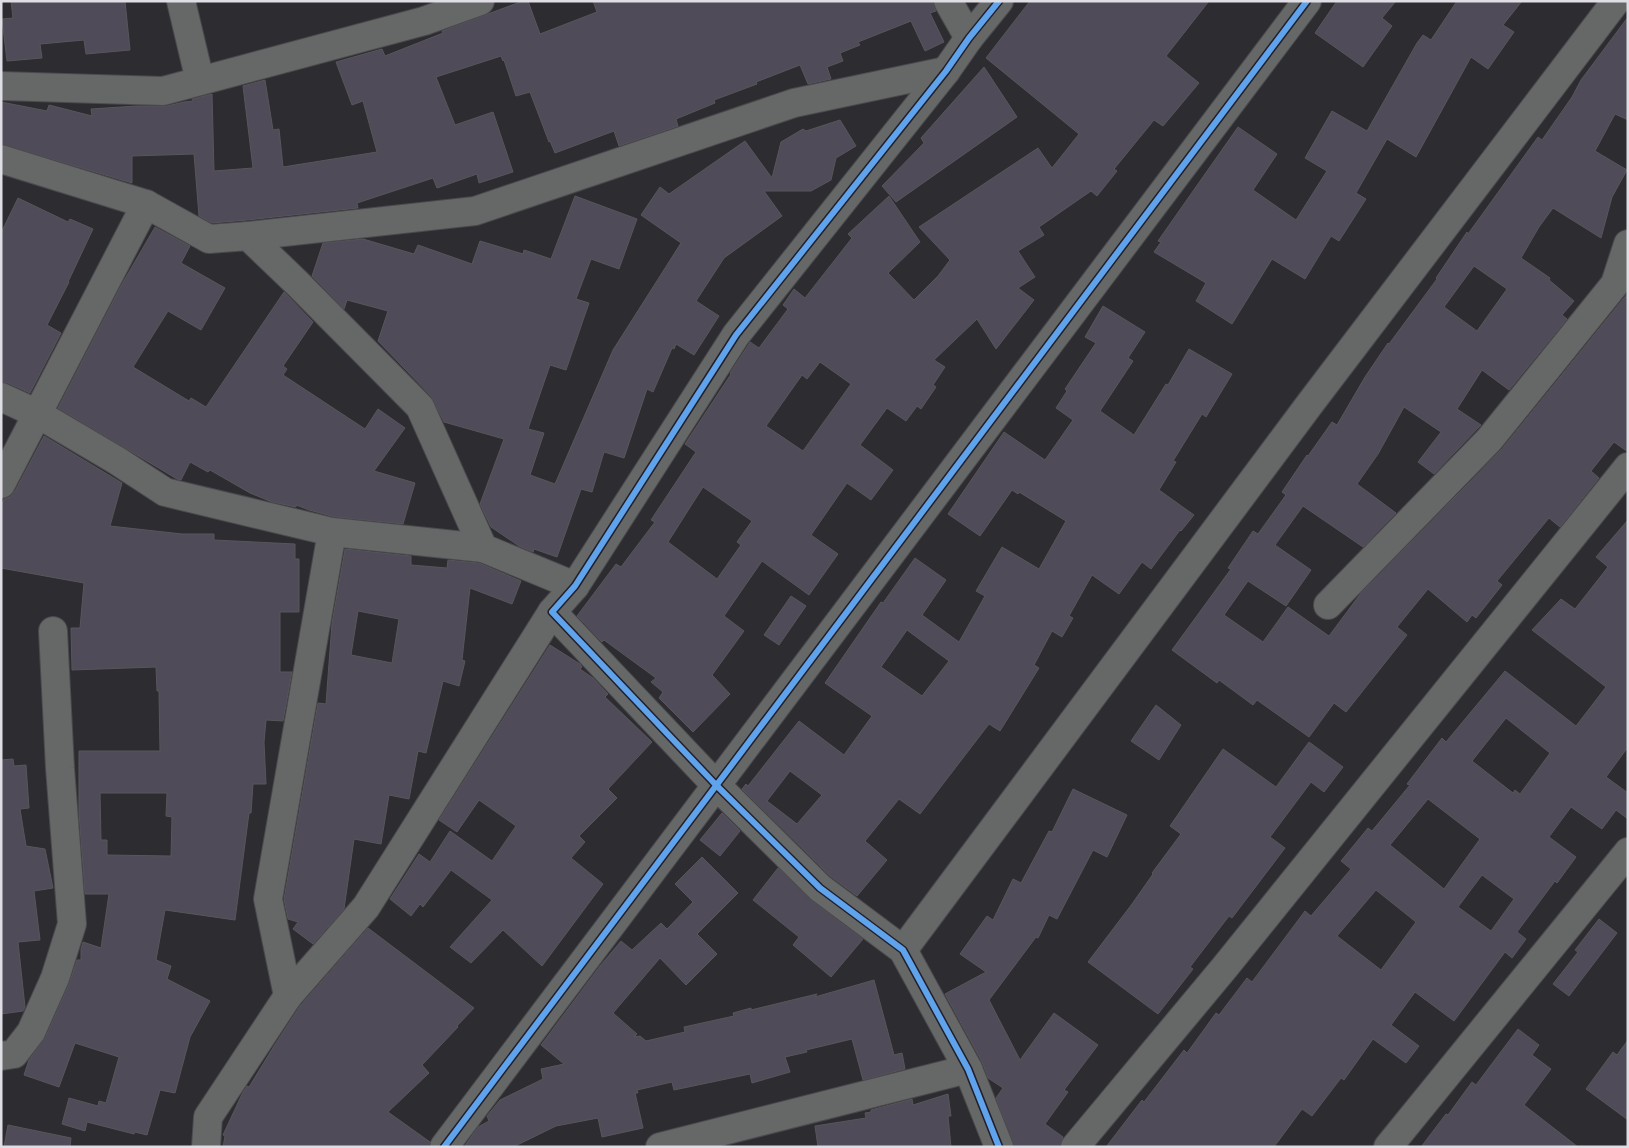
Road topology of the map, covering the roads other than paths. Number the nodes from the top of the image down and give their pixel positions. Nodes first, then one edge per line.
1 (180, 1) edge
2 (480, 1) edge
3 (948, 1) edge
4 (999, 1) edge
5 (1308, 1) edge
6 (1616, 1) edge
7 (969, 38) junction
8 (946, 71) junction
9 (200, 81) junction
10 (1, 86) edge
11 (1, 159) edge
12 (146, 204) junction
13 (248, 236) junction
14 (1628, 244) edge
15 (1, 397) edge
16 (38, 414) junction
17 (1628, 467) edge
18 (1, 484) edge
19 (332, 532) junction
20 (483, 548) junction
21 (575, 586) junction
22 (1328, 605) dead end
23 (552, 612) junction
24 (53, 631) dead end
25 (716, 785) junction
26 (1628, 852) edge
27 (903, 950) junction
28 (288, 996) junction
29 (1, 1056) edge
30 (968, 1069) junction
31 (206, 1147) edge
32 (444, 1147) edge
33 (660, 1147) edge
34 (999, 1147) edge
35 (1075, 1147) edge
36 (1388, 1147) edge

1 - 9 street
2 - 9 street
3 - 7 street
4 - 7 street
5 - 25 street
6 - 27 street
7 - 8 street
8 - 13 street
8 - 21 street
9 - 10 street
11 - 12 street
12 - 13 street
12 - 16 street
13 - 20 street
14 - 22 street
15 - 16 street
16 - 18 street
16 - 19 street
17 - 35 street
19 - 20 street
19 - 28 street
20 - 21 street
21 - 23 street
23 - 25 street
23 - 28 street
24 - 29 street
25 - 27 street
25 - 32 street
26 - 36 street
27 - 30 street
28 - 31 street
30 - 33 street
30 - 34 street

